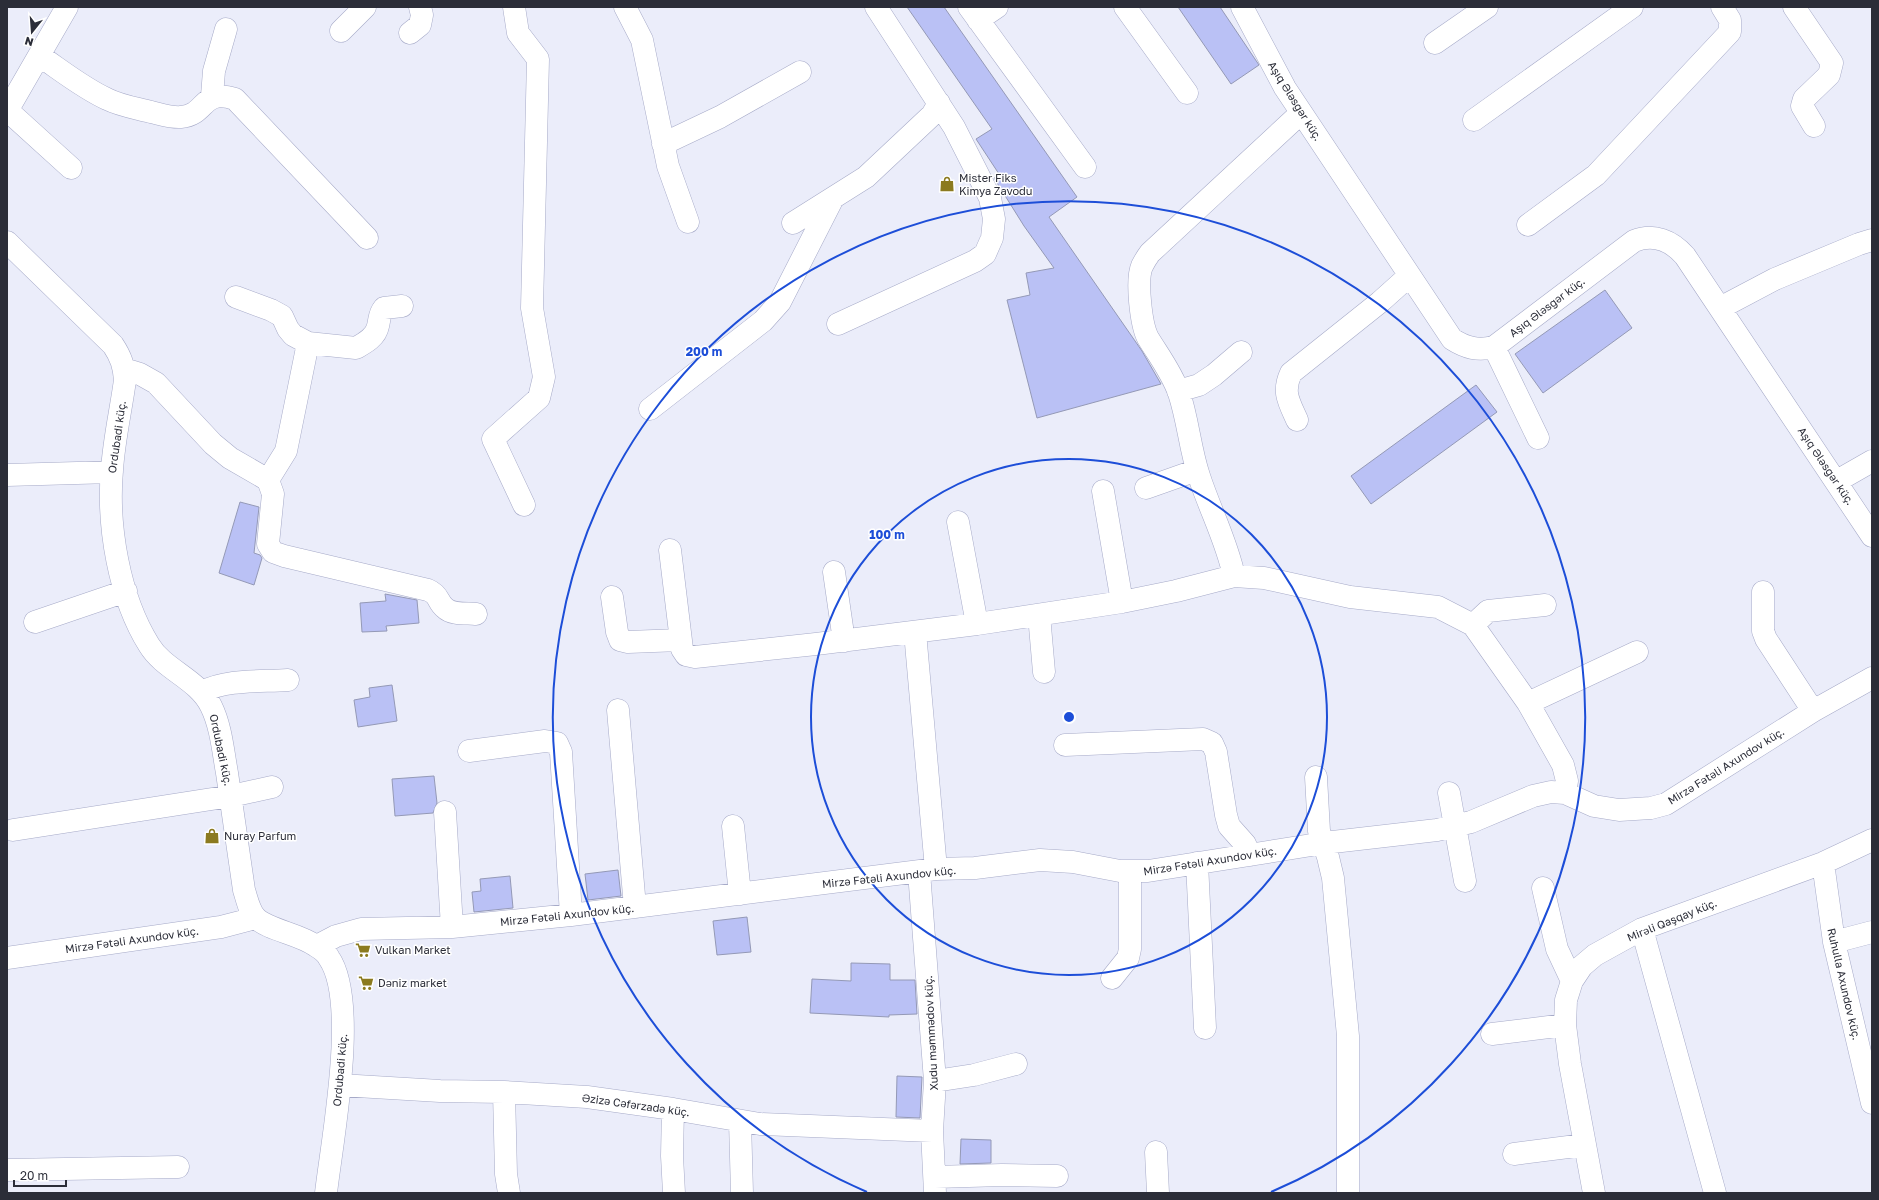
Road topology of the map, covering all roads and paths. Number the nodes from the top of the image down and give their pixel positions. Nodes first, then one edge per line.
1 (67, 7) edge
2 (366, 7) edge
3 (420, 7) edge
4 (514, 7) edge
5 (626, 7) edge
6 (876, 7) edge
7 (997, 7) edge
8 (1125, 7) edge
9 (1242, 7) edge
10 (1487, 7) edge
11 (1632, 7) edge
12 (1722, 7) edge
13 (1794, 7) edge
14 (973, 13) edge
15 (226, 29) dead end
16 (341, 31) dead end
17 (410, 33) dead end
18 (1435, 44) dead end
19 (40, 56) junction
20 (800, 72) dead end
21 (1187, 93) dead end
22 (212, 96) junction
23 (939, 103) junction
24 (7, 110) edge
25 (1301, 113) junction
26 (1474, 120) dead end
27 (1814, 126) dead end
28 (664, 144) junction
29 (1085, 167) dead end
30 (71, 168) dead end
31 (833, 198) junction
32 (688, 222) dead end
33 (793, 223) dead end
34 (1528, 225) dead end
35 (367, 238) dead end
36 (1872, 240) edge
37 (7, 242) edge
38 (1409, 276) junction
39 (236, 297) dead end
40 (402, 306) dead end
41 (1720, 308) junction
42 (838, 324) dead end
43 (308, 343) junction
44 (1494, 347) junction
45 (1242, 352) dead end
46 (124, 369) junction
47 (1178, 391) junction
48 (650, 409) dead end
49 (1297, 420) dead end
50 (1538, 438) dead end
51 (1872, 461) edge
52 (1197, 470) junction
53 (112, 472) junction
54 (7, 475) edge
55 (268, 480) junction
56 (1837, 481) junction
57 (1146, 488) dead end
58 (1103, 491) dead end
59 (524, 505) dead end
60 (958, 522) dead end
61 (1872, 536) edge
62 (670, 550) dead end
63 (834, 572) dead end
64 (1234, 576) junction
65 (126, 591) junction
66 (1763, 592) dead end
67 (612, 597) dead end
68 (1122, 602) junction
69 (1545, 605) dead end
70 (476, 614) dead end
71 (1039, 615) junction
72 (35, 622) dead end
73 (977, 624) junction
74 (1473, 625) junction
75 (915, 632) junction
76 (680, 640) junction
77 (844, 641) junction
78 (1637, 652) dead end
79 (1044, 672) dead end
80 (1872, 678) edge
81 (288, 680) dead end
82 (202, 692) junction
83 (1528, 703) junction
84 (618, 710) dead end
85 (1813, 711) junction
86 (1065, 746) dead end
87 (469, 751) dead end
88 (1316, 777) dead end
89 (272, 788) dead end
90 (1449, 793) dead end
91 (1565, 793) junction
92 (230, 796) junction
93 (445, 812) dead end
94 (733, 826) dead end
95 (1456, 826) junction
96 (13, 830) dead end
97 (1872, 840) edge
98 (1324, 843) junction
99 (1250, 855) junction
100 (1823, 863) junction
101 (1197, 864) junction
102 (927, 871) junction
103 (1130, 872) junction
104 (1465, 881) dead end
105 (1542, 888) dead end
106 (740, 894) junction
107 (635, 907) junction
108 (571, 915) junction
109 (256, 918) junction
110 (452, 927) junction
111 (1642, 930) junction
112 (1872, 932) edge
113 (1834, 942) junction
114 (317, 946) junction
115 (7, 958) edge
116 (1112, 978) dead end
117 (1572, 981) junction
118 (1565, 1025) junction
119 (1205, 1028) dead end
120 (1492, 1034) dead end
121 (1016, 1064) dead end
122 (936, 1081) junction
123 (340, 1085) junction
124 (504, 1092) junction
125 (1872, 1103) edge
126 (673, 1109) junction
127 (740, 1121) junction
128 (932, 1131) junction
129 (1584, 1145) junction
130 (1156, 1152) dead end
131 (1514, 1154) dead end
132 (178, 1167) dead end
133 (7, 1170) edge
134 (1057, 1176) dead end
135 (935, 1185) edge
136 (326, 1193) edge
137 (509, 1193) edge
138 (674, 1193) edge
139 (742, 1193) edge
140 (1158, 1193) edge
141 (1348, 1193) edge
142 (1594, 1193) edge
143 (1715, 1193) edge

1 - 19 street
2 - 16 street
3 - 17 street
4 - 59 street
5 - 28 street
6 - 23 street
7 - 14 street
8 - 21 street
9 - 25 street, Aşıq Ələsgər küç.
10 - 18 street
11 - 26 street
12 - 34 street
13 - 27 street
14 - 29 street
15 - 22 street
19 - 22 street
19 - 24 street
20 - 28 street
22 - 35 street
23 - 31 street
23 - 42 street
24 - 30 street
25 - 38 street, Aşıq Ələsgər küç.
25 - 47 street
28 - 32 street
31 - 33 street
31 - 48 street
36 - 41 street
37 - 46 street, Ordubadi küç.
38 - 44 street, Aşıq Ələsgər küç.
38 - 49 street
39 - 43 street
40 - 43 street
41 - 44 street, Aşıq Ələsgər küç.
41 - 56 street, Aşıq Ələsgər küç.
43 - 55 street
44 - 50 street
45 - 47 street
46 - 53 street, Ordubadi küç.
46 - 55 street
47 - 52 street
51 - 56 street
52 - 57 street
52 - 64 street
53 - 54 street
53 - 65 street, Ordubadi küç.
55 - 70 street
56 - 61 street, Aşıq Ələsgər küç.
58 - 68 street
60 - 73 street
62 - 76 street
63 - 77 street
64 - 68 street
64 - 74 street
65 - 72 street
65 - 82 street, Ordubadi küç.
66 - 85 street
67 - 76 street
68 - 71 street
69 - 74 street
71 - 73 street
71 - 79 street
73 - 75 street
74 - 83 street
75 - 77 street
75 - 102 street, Xudu məmmədov küç.
76 - 77 street
78 - 83 street
80 - 85 street, Mirzə Fətəli Axundov küç.
81 - 82 street
82 - 92 street, Ordubadi küç.
83 - 91 street
84 - 107 street
85 - 91 street, Mirzə Fətəli Axundov küç.
86 - 99 street
87 - 108 street
88 - 98 street
89 - 92 street
90 - 95 street
91 - 95 street, Mirzə Fətəli Axundov küç.
92 - 96 street
92 - 109 street, Ordubadi küç.
93 - 110 street
94 - 106 street
95 - 98 street, Mirzə Fətəli Axundov küç.
95 - 104 street
97 - 100 street, Mirəli Qaşqay küç.
98 - 99 street, Mirzə Fətəli Axundov küç.
98 - 141 street
99 - 101 street, Mirzə Fətəli Axundov küç.
100 - 111 street, Mirəli Qaşqay küç.
100 - 113 street, Ruhulla Axundov küç.
101 - 103 street, Mirzə Fətəli Axundov küç.
101 - 119 street
102 - 103 street, Mirzə Fətəli Axundov küç.
102 - 106 street, Mirzə Fətəli Axundov küç.
102 - 122 street, Xudu məmmədov küç.
103 - 116 street
105 - 117 street
106 - 107 street, Mirzə Fətəli Axundov küç.
107 - 108 street, Mirzə Fətəli Axundov küç.
108 - 110 street, Mirzə Fətəli Axundov küç.
109 - 114 street, Ordubadi küç.
109 - 115 street, Mirzə Fətəli Axundov küç.
110 - 114 street, Mirzə Fətəli Axundov küç.
111 - 117 street, Mirəli Qaşqay küç.
111 - 143 street
112 - 113 street
113 - 125 street, Ruhulla Axundov küç.
114 - 123 street, Ordubadi küç.
117 - 118 street, Mirəli Qaşqay küç.
118 - 120 street
118 - 129 street, Mirəli Qaşqay küç.
121 - 122 street
122 - 128 street, Xudu məmmədov küç.
123 - 124 street, Əzizə Cəfərzadə küç.
123 - 136 street, Ordubadi küç.
124 - 126 street, Əzizə Cəfərzadə küç.
124 - 137 street
126 - 127 street, Əzizə Cəfərzadə küç.
126 - 138 street
127 - 128 street, Əzizə Cəfərzadə küç.
127 - 139 street
128 - 135 street, Xudu məmmədov küç.
129 - 131 street
129 - 142 street, Mirəli Qaşqay küç.
130 - 140 street
132 - 133 street
134 - 135 street

